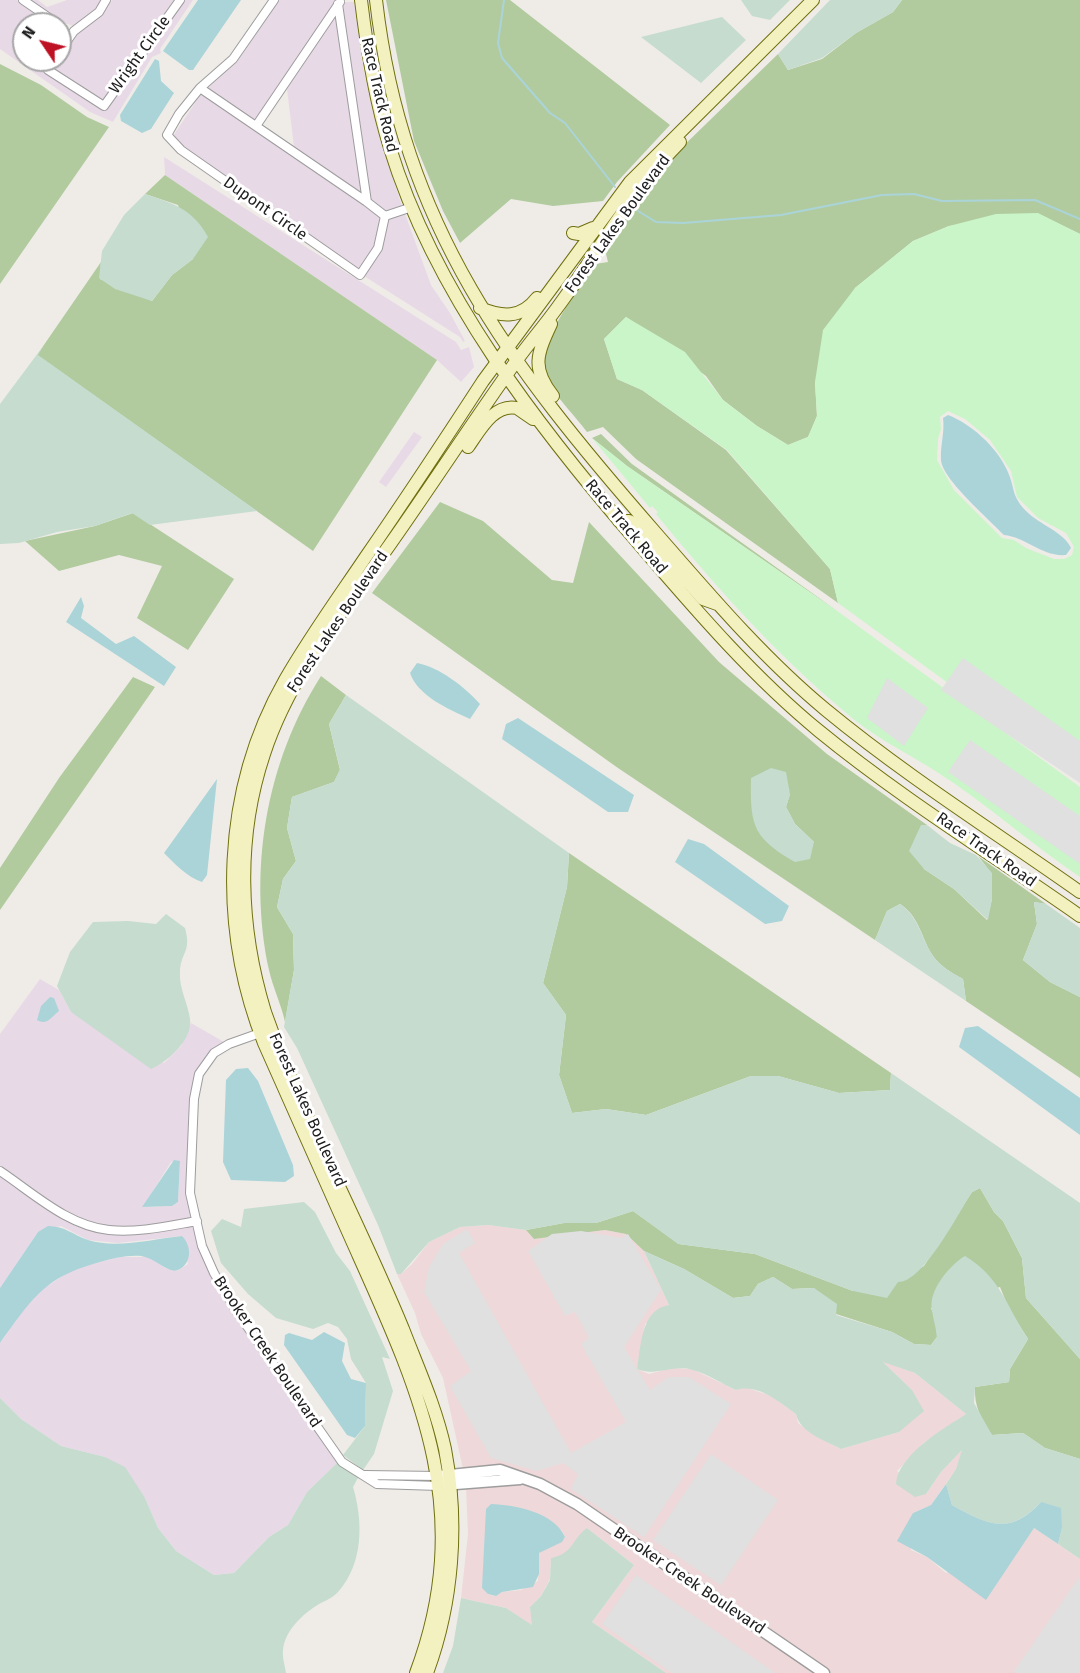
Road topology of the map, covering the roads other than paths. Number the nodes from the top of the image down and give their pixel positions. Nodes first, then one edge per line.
1 (24, 0) edge
2 (106, 0) edge
3 (180, 0) edge
4 (274, 0) edge
5 (361, 0) edge
6 (376, 0) edge
7 (813, 0) edge
8 (824, 0) edge
9 (340, 2) edge
10 (42, 12) edge
11 (74, 31) joint
12 (72, 34) edge
13 (51, 72) edge
14 (200, 88) junction
15 (256, 126) junction
16 (637, 175) junction
17 (368, 202) junction
18 (412, 207) junction
19 (385, 216) junction
20 (597, 226) junction
21 (573, 233) dead end
22 (578, 250) junction
23 (600, 255) junction
24 (480, 308) junction
25 (557, 308) junction
26 (512, 356) junction
27 (498, 362) junction
28 (508, 375) junction
29 (549, 434) junction
30 (634, 508) junction
31 (652, 512) dead end
32 (619, 521) junction
33 (654, 532) junction
34 (371, 570) junction
35 (718, 604) junction
36 (1080, 892) edge
37 (1080, 916) edge
38 (260, 1033) junction
39 (0, 1171) edge
40 (197, 1221) junction
41 (444, 1480) junction
42 (416, 1673) edge
43 (427, 1673) edge
44 (824, 1673) edge

1 - 10 street
2 - 11 street
3 - 13 street, Wright Circle
4 - 14 street, Dupont Circle
5 - 18 main road, Race Track Road
6 - 24 main road, Race Track Road
7 - 16 main road
8 - 23 main road, Forest Lakes Boulevard
9 - 15 street
9 - 17 street
11 - 12 street
14 - 15 street
14 - 19 street, Dupont Circle
15 - 17 street
16 - 20 main road, Forest Lakes Boulevard
16 - 23 main road
17 - 19 street
18 - 19 street
18 - 27 main road, Race Track Road
20 - 21 main road
20 - 22 main road, Forest Lakes Boulevard
22 - 24 main road
22 - 26 main road, Forest Lakes Boulevard
23 - 25 main road, Forest Lakes Boulevard
24 - 26 main road, Race Track Road
25 - 26 main road, Forest Lakes Boulevard
25 - 30 main road
26 - 27 main road, Forest Lakes Boulevard
26 - 28 main road, Forest Lakes Boulevard
26 - 30 main road, Race Track Road
27 - 28 main road, Race Track Road
27 - 38 main road, Forest Lakes Boulevard
28 - 29 main road, Race Track Road
28 - 34 main road, Forest Lakes Boulevard
29 - 32 main road, Race Track Road
29 - 34 main road
30 - 33 main road, Race Track Road
31 - 33 main road
32 - 35 main road
32 - 37 main road, Race Track Road
33 - 35 main road, Race Track Road
34 - 41 main road, Forest Lakes Boulevard
35 - 36 main road, Race Track Road
38 - 40 street, Brooker Creek Boulevard
38 - 41 main road, Forest Lakes Boulevard
39 - 40 street
40 - 41 street, Brooker Creek Boulevard
41 - 42 main road, Forest Lakes Boulevard
41 - 43 main road, Forest Lakes Boulevard
41 - 44 street, Brooker Creek Boulevard

